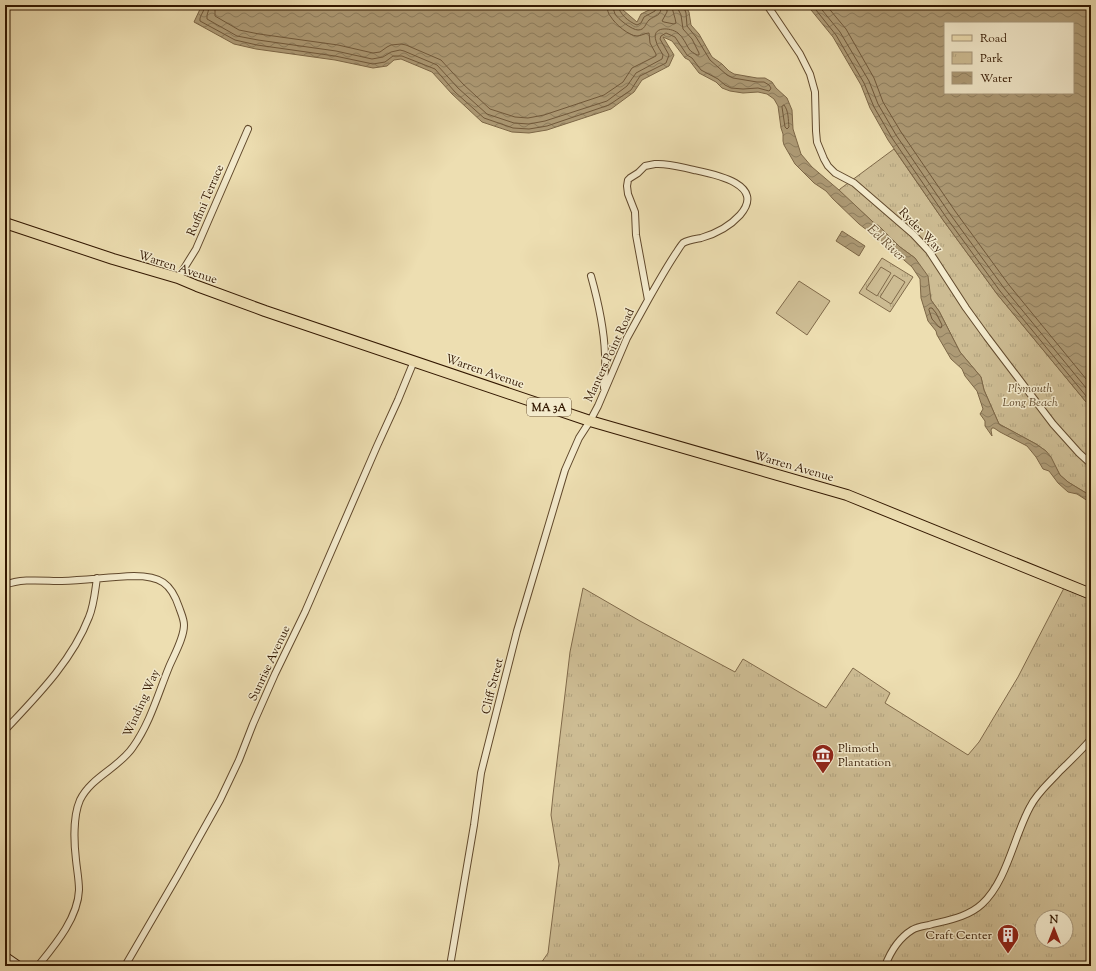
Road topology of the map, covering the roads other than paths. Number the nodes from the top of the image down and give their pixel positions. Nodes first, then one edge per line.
1 (767, 5) edge
2 (248, 129) dead end
3 (5, 223) edge
4 (591, 276) dead end
5 (178, 278) junction
6 (648, 300) junction
7 (414, 361) junction
8 (604, 392) junction
9 (590, 421) junction
10 (1091, 464) edge
11 (97, 578) junction
12 (5, 585) edge
13 (1091, 594) edge
14 (5, 730) edge
15 (1091, 740) edge
16 (5, 957) edge
17 (18, 966) edge
18 (38, 966) edge
19 (125, 966) edge
20 (450, 966) edge
21 (885, 966) edge

1 - 10 street, Ryder Way
2 - 5 street, Ruffini Terrace
3 - 5 main road, Warren Avenue / MA 3A
4 - 8 street
5 - 7 main road, Warren Avenue / MA 3A
6 - 6 street, Manters Point Road
6 - 8 street, Manters Point Road
7 - 9 main road, Warren Avenue / MA 3A
7 - 19 street, Sunrise Avenue
8 - 9 street, Manters Point Road
9 - 13 main road, Warren Avenue / MA 3A
9 - 20 street, Cliff Street
11 - 12 street, Winding Way
11 - 14 street
11 - 18 street, Winding Way
15 - 21 street
16 - 17 street

